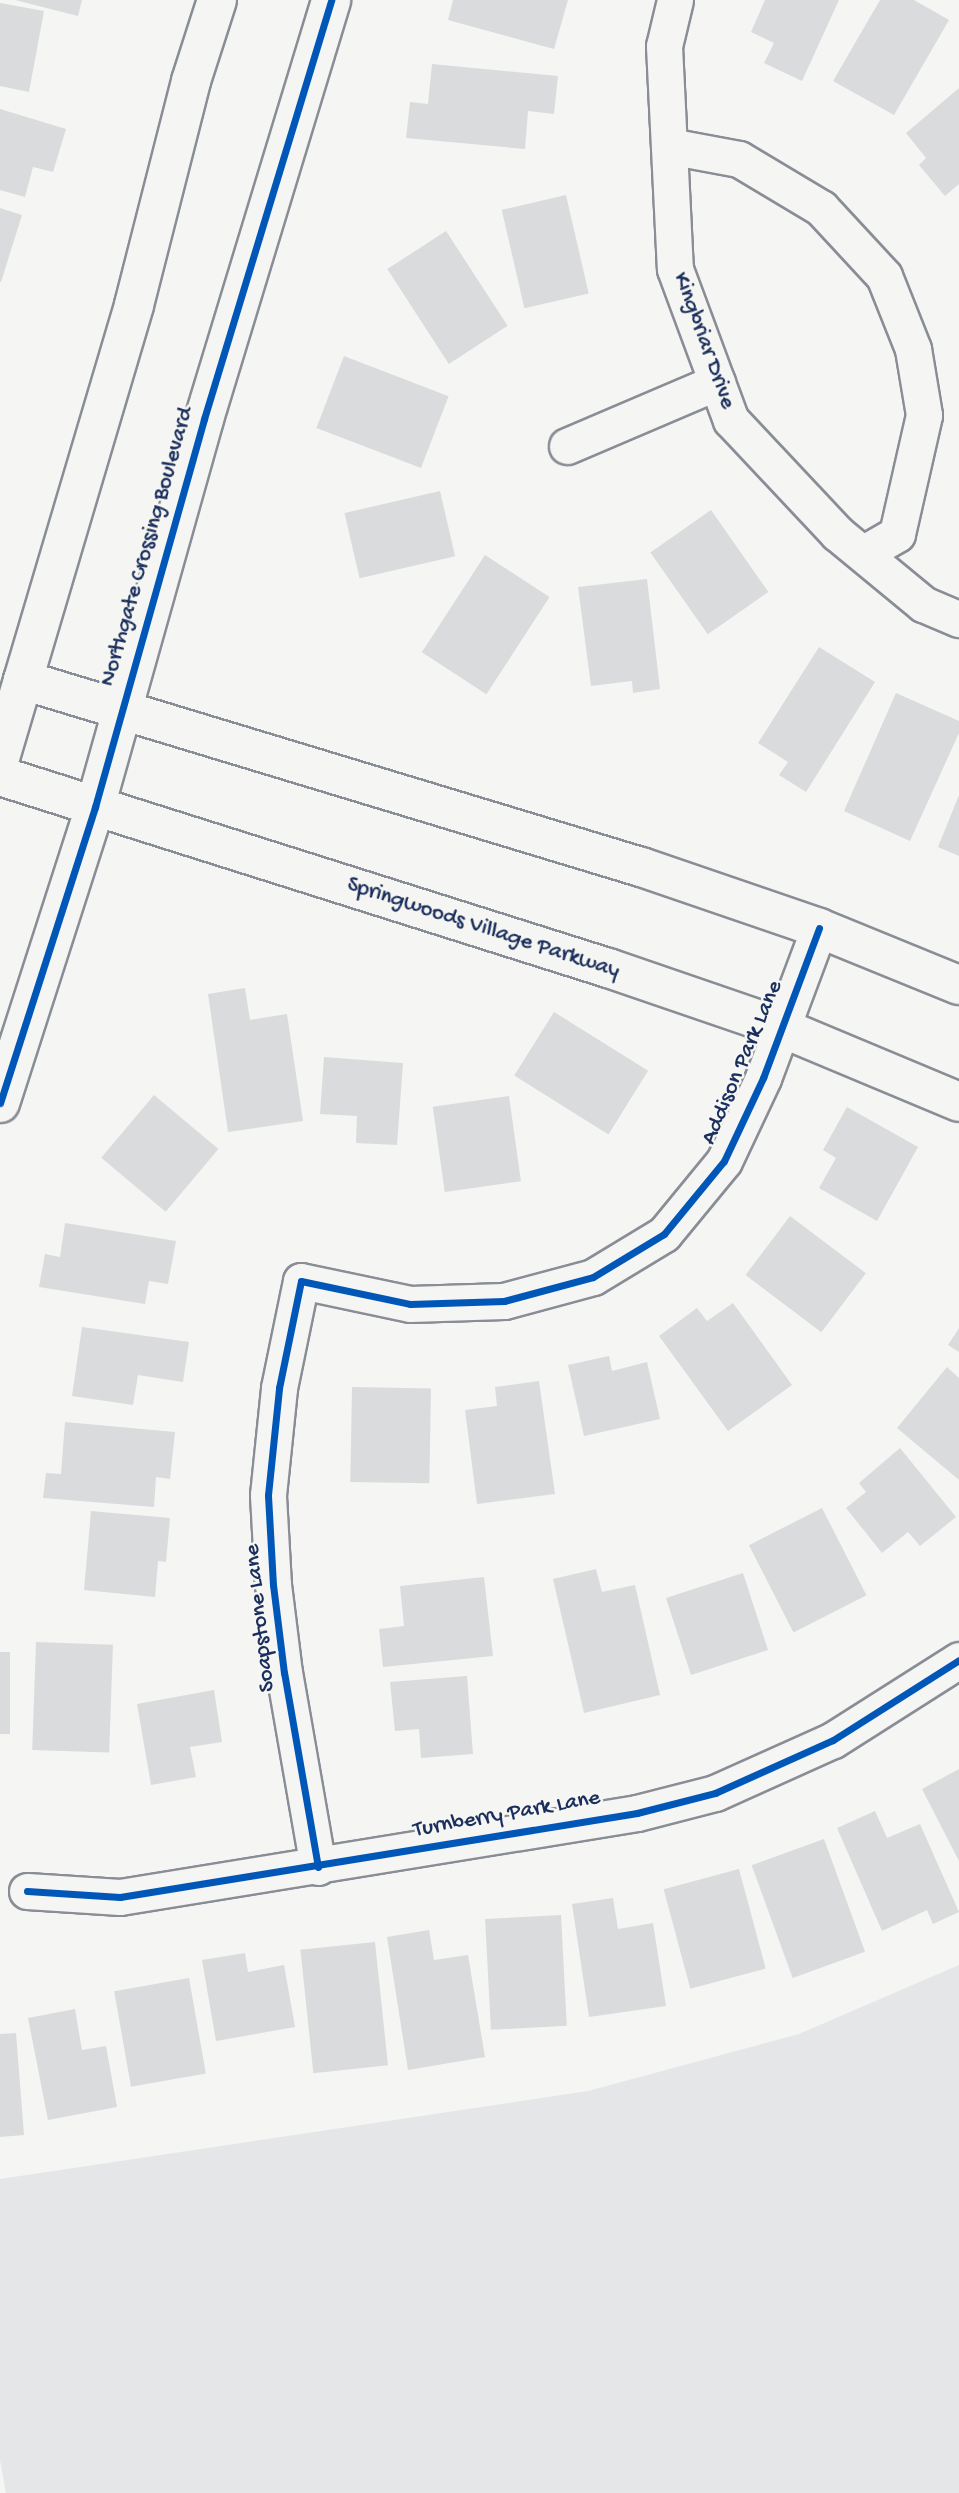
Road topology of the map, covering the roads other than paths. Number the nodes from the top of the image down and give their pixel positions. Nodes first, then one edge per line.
1 (217, 0) edge
2 (331, 0) edge
3 (675, 0) edge
4 (669, 146) junction
5 (717, 382) junction
6 (567, 446) dead end
7 (863, 554) junction
8 (959, 619) edge
9 (23, 680) junction
10 (122, 709) junction
11 (0, 758) edge
12 (0, 776) edge
13 (95, 807) junction
14 (819, 928) junction
15 (959, 985) edge
16 (780, 1027) junction
17 (959, 1101) edge
18 (0, 1103) edge
19 (301, 1281) joint
20 (959, 1660) edge
21 (318, 1867) junction
22 (27, 1891) dead end

1 - 9 street
2 - 10 street, Northgate Crossing Boulevard
3 - 4 street, Kingbriar Drive
4 - 5 street, Kingbriar Drive
4 - 7 street
5 - 6 street
5 - 7 street, Kingbriar Drive
7 - 8 street, Kingbriar Drive
9 - 10 street
9 - 11 street
10 - 13 street, Northgate Crossing Boulevard
10 - 14 street
12 - 13 street, Springwoods Village Parkway
13 - 16 street, Springwoods Village Parkway
13 - 18 street, Northgate Crossing Boulevard
14 - 15 street
14 - 16 street, Addison Park Lane
16 - 17 street, Springwoods Village Parkway
16 - 19 street, Addison Park Lane
19 - 21 street, Soapstone Lane
20 - 21 street, Turnberry Park Lane
21 - 22 street, Turnberry Park Lane

